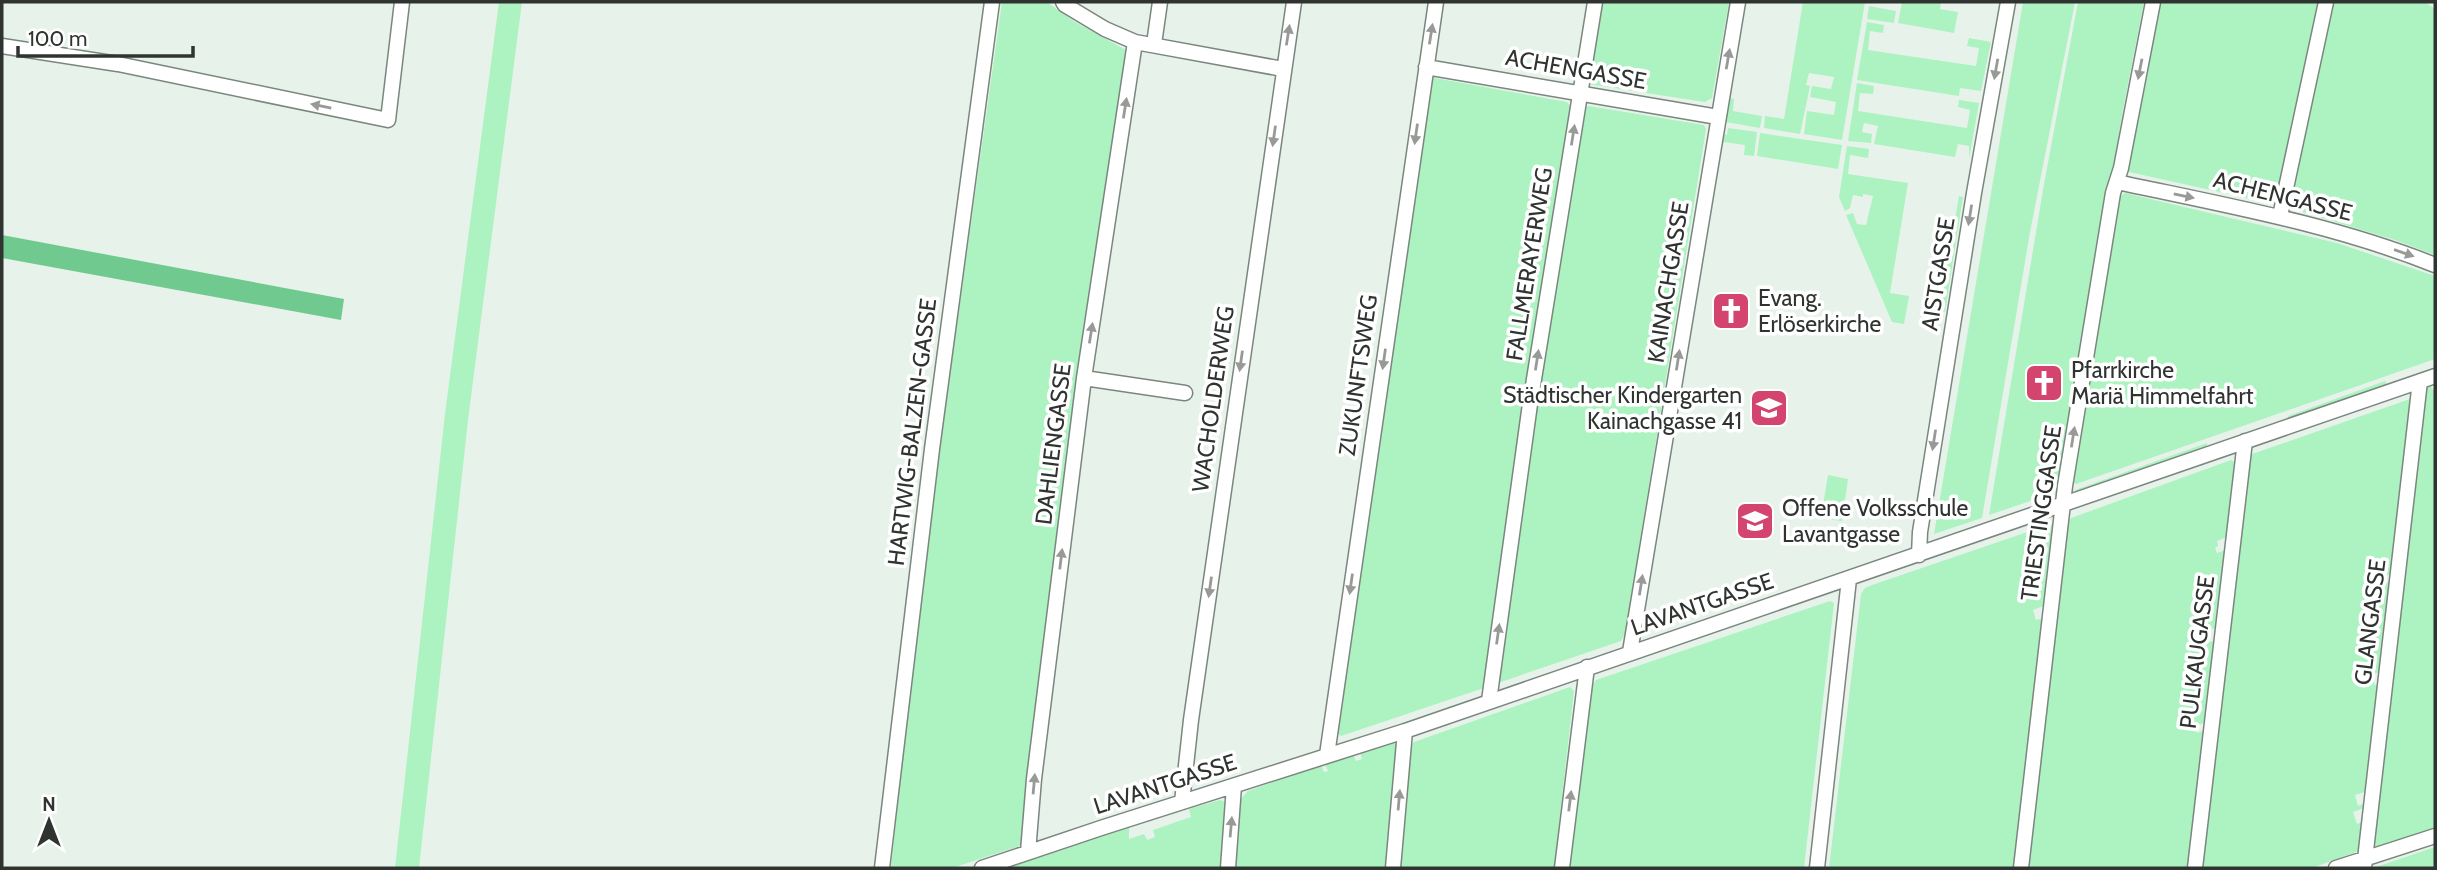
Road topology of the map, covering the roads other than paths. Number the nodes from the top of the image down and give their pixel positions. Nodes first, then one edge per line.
1 (402, 2) edge
2 (992, 2) edge
3 (1063, 2) edge
4 (1160, 2) edge
5 (1294, 2) edge
6 (1436, 2) edge
7 (1595, 2) edge
8 (1738, 2) edge
9 (2008, 2) edge
10 (2153, 2) edge
11 (2326, 2) edge
12 (1135, 43) junction
13 (1154, 44) junction
14 (2, 46) edge
15 (1426, 66) junction
16 (1283, 69) junction
17 (1580, 93) junction
18 (1718, 117) junction
19 (2117, 182) junction
20 (2280, 216) junction
21 (2435, 265) edge
22 (2435, 376) edge
23 (1084, 377) junction
24 (2420, 381) junction
25 (1185, 393) dead end
26 (2245, 441) junction
27 (2063, 505) junction
28 (1919, 555) junction
29 (1849, 579) junction
30 (1630, 652) junction
31 (1587, 667) junction
32 (1489, 701) junction
33 (1405, 731) junction
34 (1327, 755) junction
35 (1234, 786) junction
36 (1182, 802) junction
37 (2435, 836) edge
38 (1028, 852) junction
39 (2365, 863) edge
40 (882, 868) edge
41 (982, 868) edge
42 (1228, 868) edge
43 (1393, 868) edge
44 (1562, 868) edge
45 (1817, 868) edge
46 (2021, 868) edge
47 (2194, 868) edge
48 (2336, 868) edge

1 -> 14 street
2 - 40 street, HARTWIG-BALZEN-GASSE
3 - 12 street
4 - 13 street
16 -> 5 street, WACHOLDERWEG
15 -> 6 street, ZUKUNFTSWEG
7 - 17 street, FALLMERAYERWEG
18 -> 8 street, KAINACHGASSE
9 -> 28 street, AISTGASSE
10 -> 19 street, TRIESTINGGASSE
11 - 20 street
12 - 13 street
23 -> 12 street, DAHLIENGASSE
13 - 16 street
15 - 17 street, ACHENGASSE
15 -> 34 street, ZUKUNFTSWEG
16 -> 36 street, WACHOLDERWEG
17 - 18 street, ACHENGASSE
32 -> 17 street, FALLMERAYERWEG
30 -> 18 street, KAINACHGASSE
19 -> 20 street, ACHENGASSE
27 -> 19 street, TRIESTINGGASSE
20 -> 21 street, ACHENGASSE
22 - 24 street, LAVANTGASSE
23 - 25 street
38 -> 23 street, DAHLIENGASSE
24 - 26 street, LAVANTGASSE
24 - 39 street, GLANGASSE
26 - 27 street, LAVANTGASSE
26 - 47 street, PULKAUGASSE
27 - 28 street, LAVANTGASSE
27 - 46 street, TRIESTINGGASSE
28 - 29 street, LAVANTGASSE
29 - 30 street, LAVANTGASSE
29 - 45 street
30 - 31 street, LAVANTGASSE
31 - 32 street, LAVANTGASSE
44 -> 31 street
32 - 33 street, LAVANTGASSE
33 - 34 street, LAVANTGASSE
43 -> 33 street
34 - 35 street, LAVANTGASSE
35 - 36 street, LAVANTGASSE
42 -> 35 street
36 - 38 street, LAVANTGASSE
37 - 39 street
38 - 41 street, LAVANTGASSE
39 - 48 street

